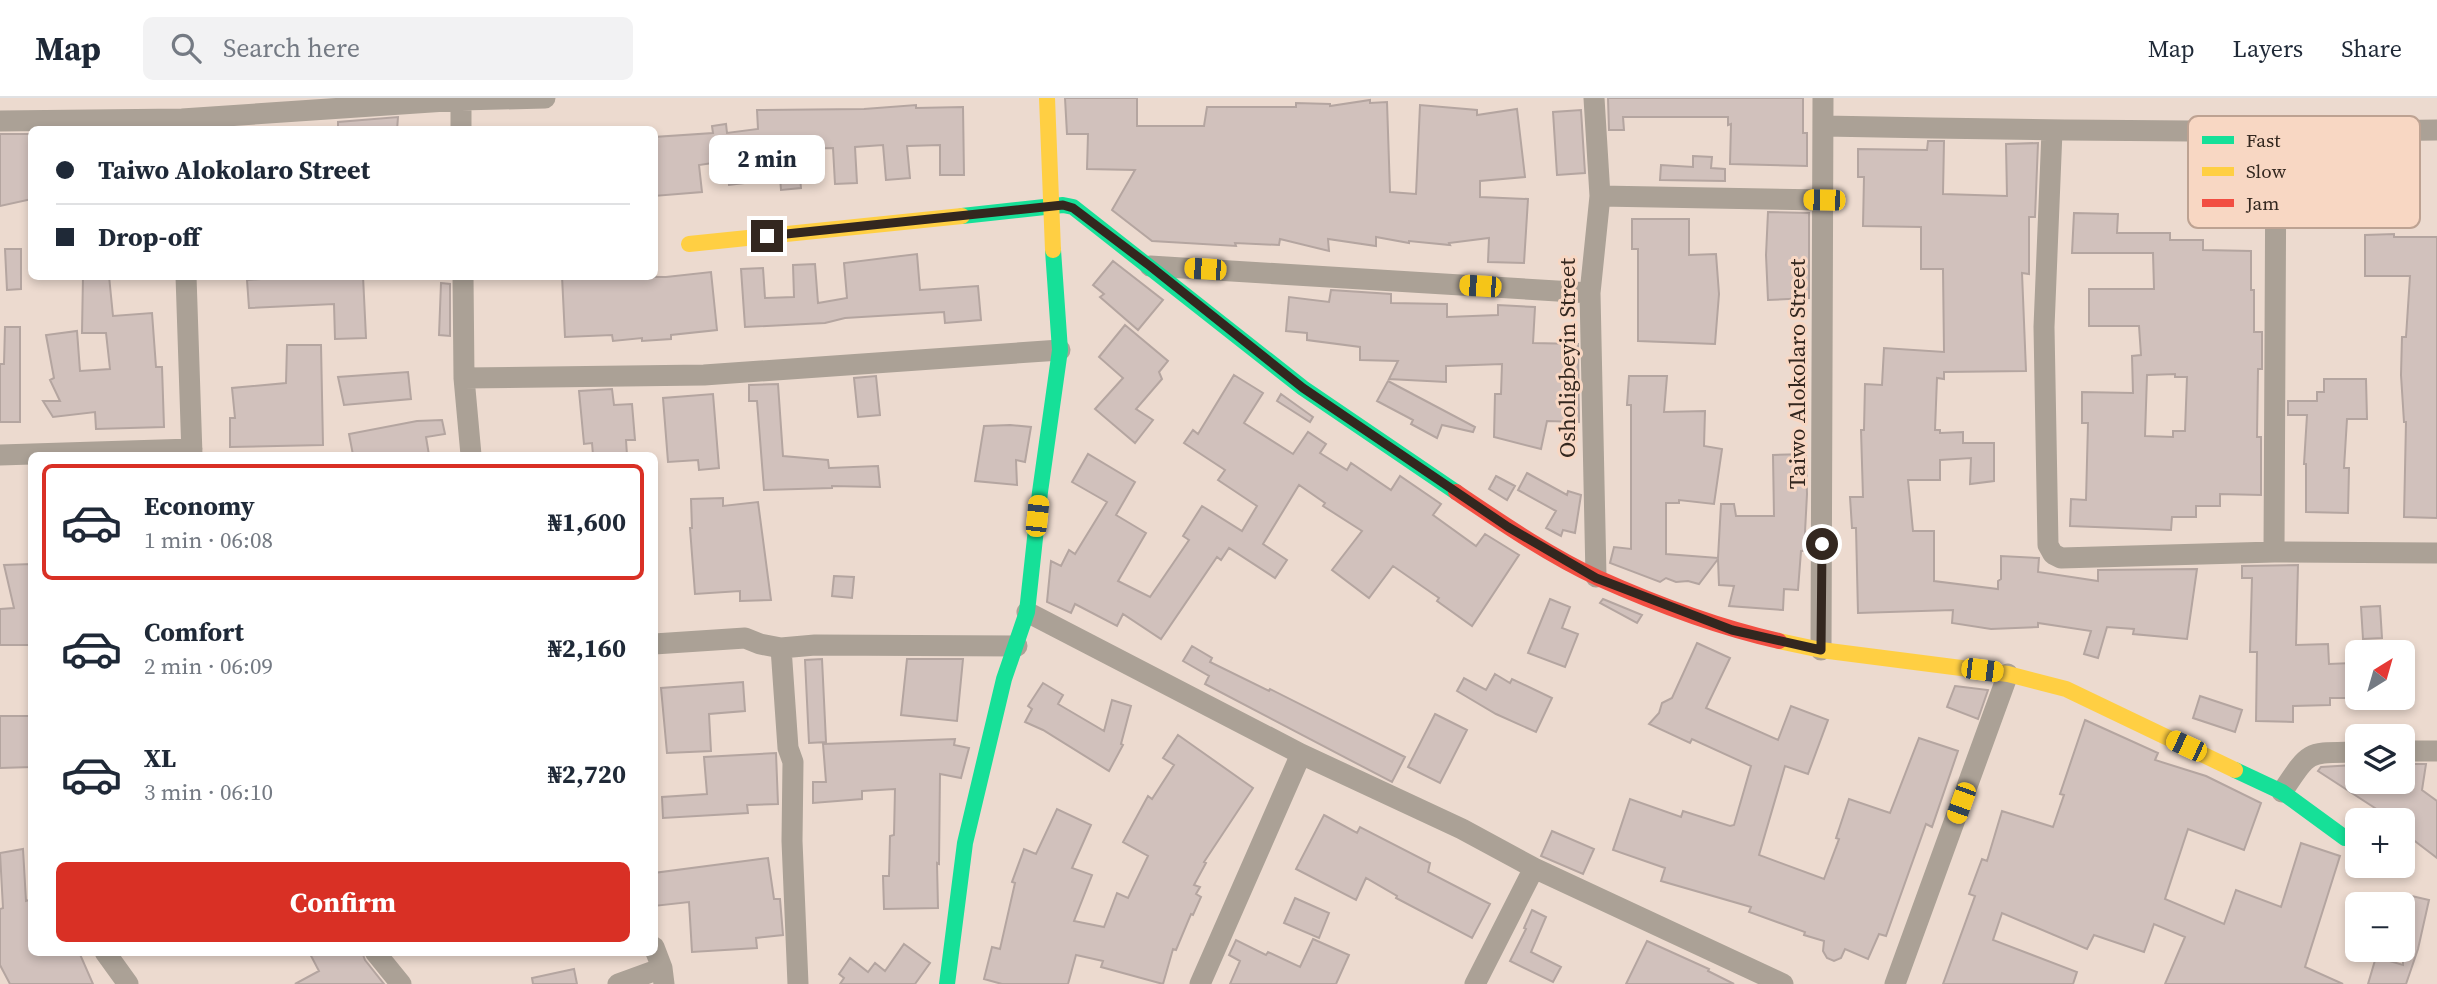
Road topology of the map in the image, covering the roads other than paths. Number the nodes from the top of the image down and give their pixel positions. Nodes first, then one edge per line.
1 (545, 98) edge
2 (1046, 98) edge
3 (1594, 98) edge
4 (1824, 98) edge
5 (461, 100) junction
6 (0, 121) edge
7 (182, 124) edge
8 (1824, 125) junction
9 (461, 126) edge
10 (2052, 131) junction
11 (2188, 132) edge
12 (1600, 196) junction
13 (1824, 200) junction
14 (1053, 206) junction
15 (2276, 228) edge
16 (689, 244) dead end
17 (1150, 266) junction
18 (186, 280) edge
19 (463, 280) edge
20 (1590, 293) junction
21 (1060, 350) junction
22 (464, 378) junction
23 (192, 452) edge
24 (471, 452) edge
25 (0, 455) edge
26 (28, 455) edge
27 (2274, 552) junction
28 (2437, 553) edge
29 (1596, 578) junction
30 (1027, 612) junction
31 (658, 644) edge
32 (1017, 646) junction
33 (781, 648) junction
34 (1821, 650) junction
35 (2008, 674) junction
36 (2415, 751) edge
37 (2437, 751) edge
38 (2345, 752) edge
39 (1301, 754) junction
40 (2282, 792) junction
41 (2345, 838) dead end
42 (1535, 868) junction
43 (108, 956) edge
44 (378, 956) edge
45 (657, 956) edge
46 (663, 976) edge
47 (128, 984) edge
48 (401, 984) edge
49 (618, 984) edge
50 (798, 984) edge
51 (947, 984) edge
52 (1200, 984) edge
53 (1475, 984) edge
54 (1783, 984) edge
55 (1895, 984) edge

1 - 5 street
2 - 14 street
3 - 12 street, Osholigbeyin Street
4 - 8 street, Taiwo Alokolaro Street
5 - 7 street
5 - 9 street
6 - 7 street
8 - 10 street
8 - 13 street, Taiwo Alokolaro Street
10 - 11 street
10 - 27 street
12 - 13 street
12 - 20 street, Osholigbeyin Street
13 - 34 street, Taiwo Alokolaro Street
14 - 16 street
14 - 17 street
14 - 21 street
15 - 27 street
17 - 20 street
17 - 29 street
18 - 23 street
19 - 22 street
20 - 29 street, Osholigbeyin Street
21 - 22 street
21 - 30 street
22 - 24 street
25 - 26 street
27 - 28 street
29 - 34 street
30 - 32 street
30 - 39 street
31 - 33 street
32 - 33 street
32 - 51 street
33 - 50 street
34 - 35 street
35 - 40 street
35 - 55 street
36 - 37 street
38 - 40 street
39 - 42 street
39 - 52 street
40 - 41 street
42 - 53 street
42 - 54 street
43 - 47 street
44 - 48 street
45 - 46 street
46 - 49 street

